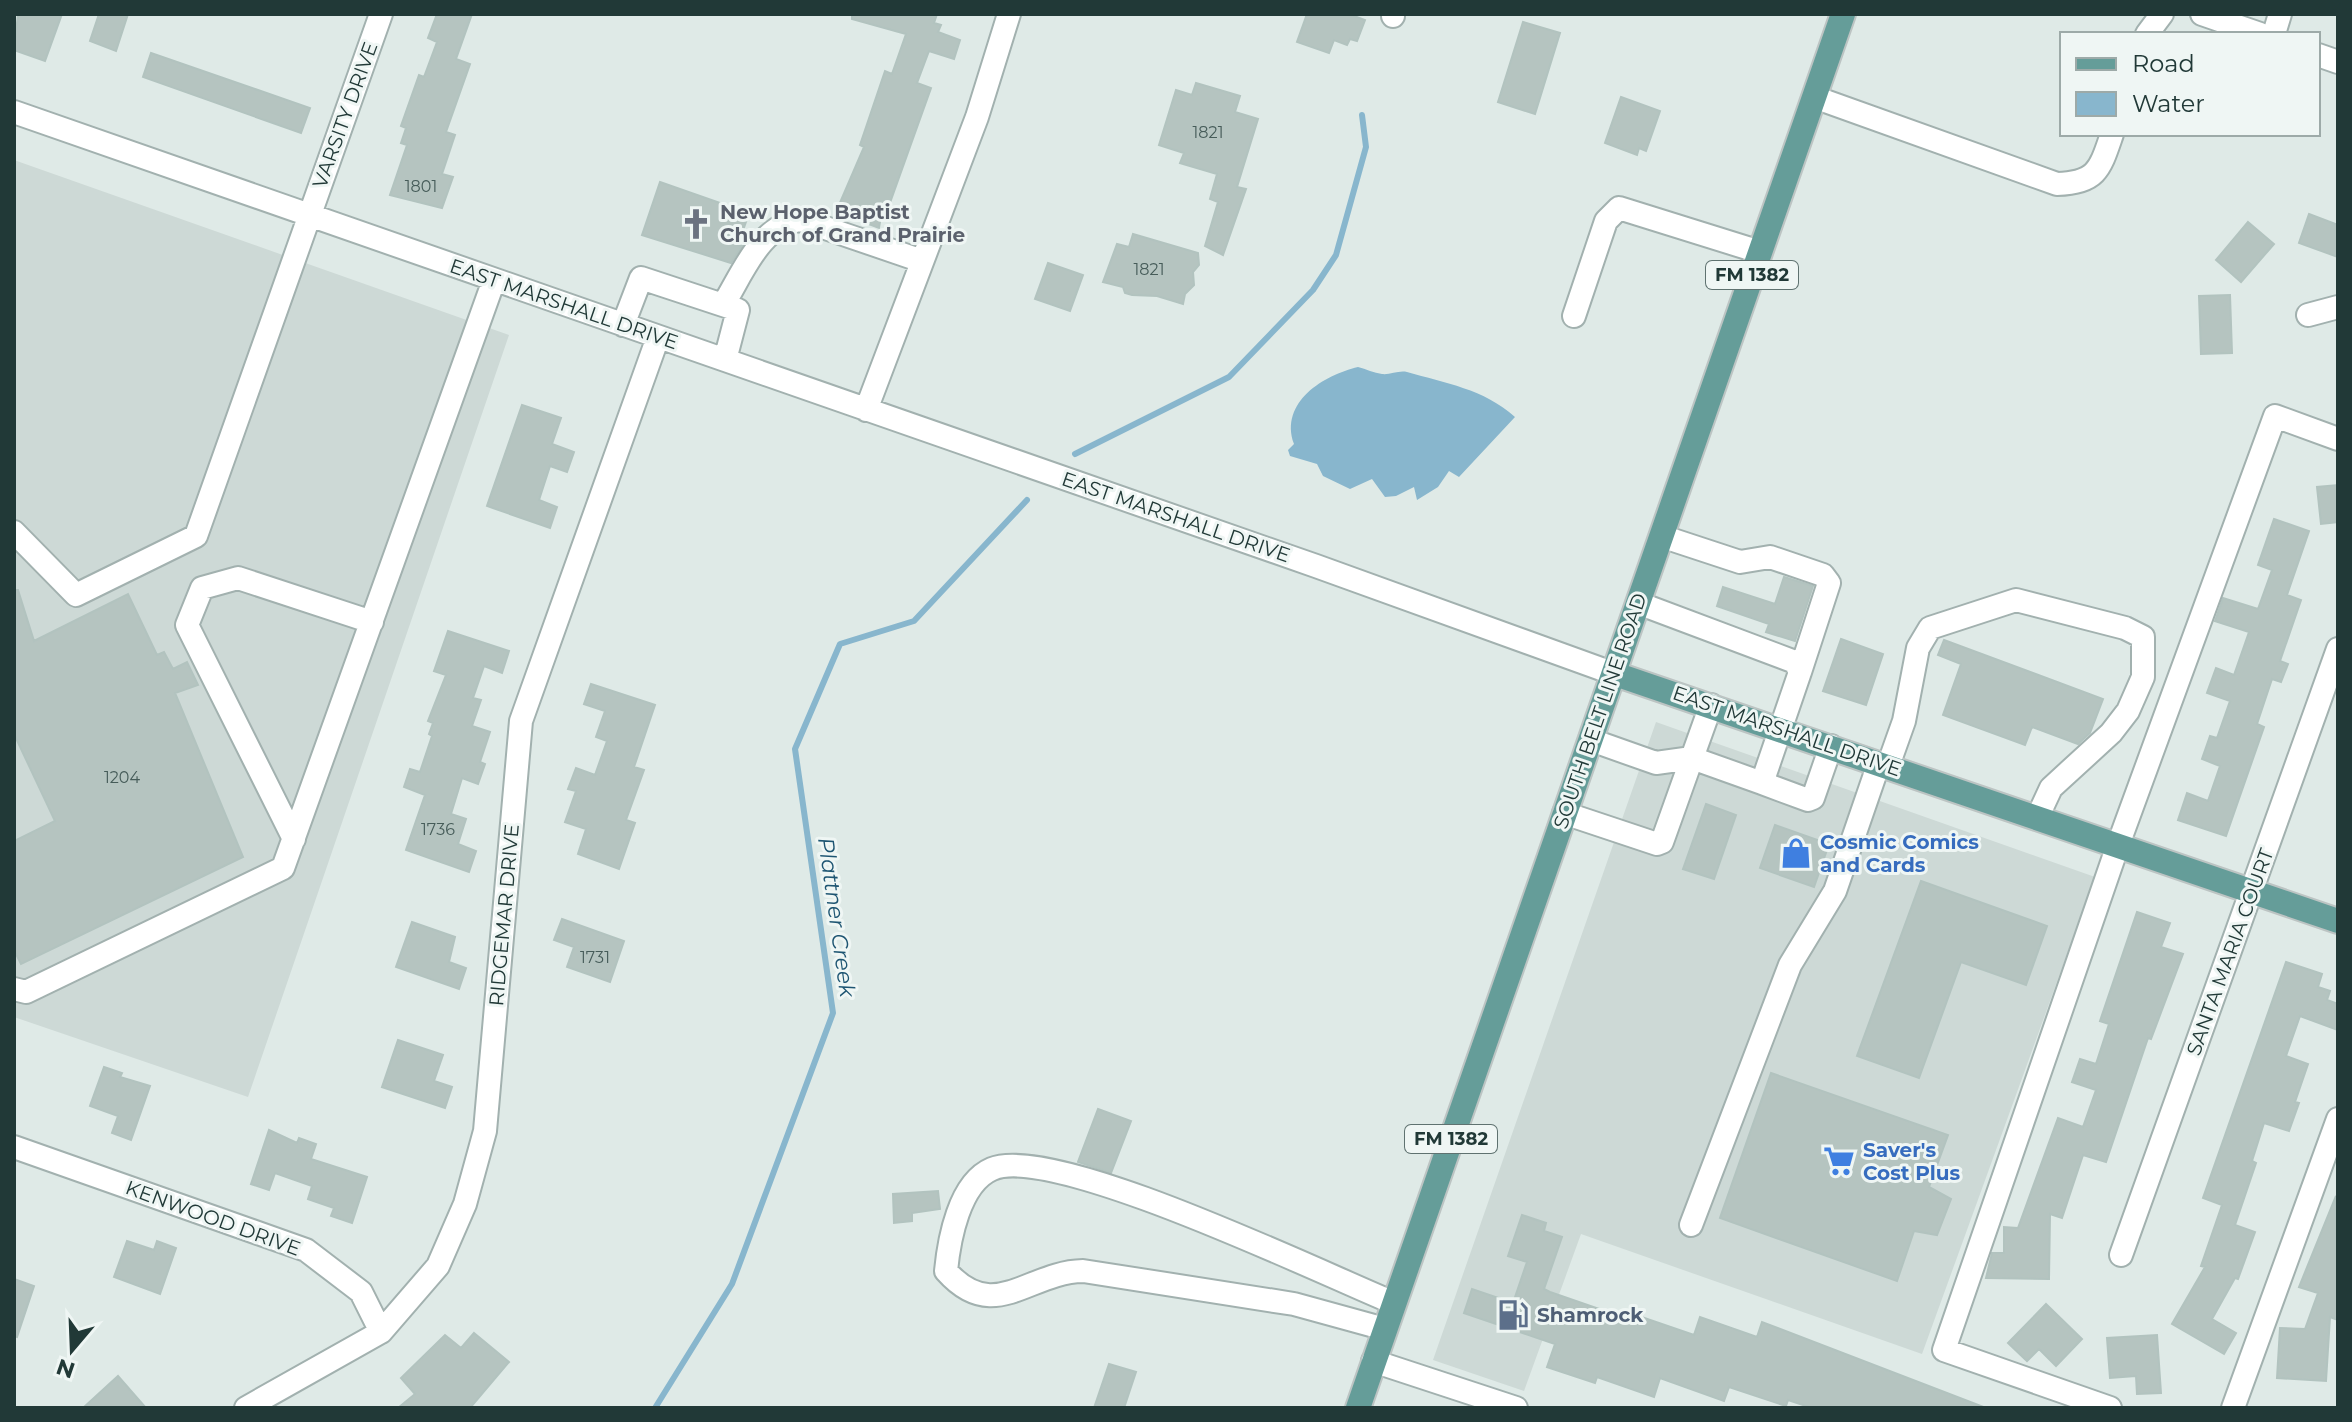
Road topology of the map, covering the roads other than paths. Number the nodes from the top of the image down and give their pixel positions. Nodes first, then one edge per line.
1 (381, 14) edge
2 (1009, 14) edge
3 (1843, 14) edge
4 (2162, 14) edge
5 (2202, 14) edge
6 (2148, 32) edge
7 (2254, 32) edge
8 (1814, 97) junction
9 (14, 112) edge
10 (2111, 136) edge
11 (309, 216) junction
12 (1760, 252) junction
13 (922, 261) junction
14 (494, 280) junction
15 (723, 305) junction
16 (2338, 307) edge
17 (2308, 315) dead end
18 (1574, 316) dead end
19 (623, 325) junction
20 (658, 337) junction
21 (725, 360) junction
22 (866, 410) junction
23 (2338, 439) edge
24 (14, 532) edge
25 (1661, 536) junction
26 (1638, 603) junction
27 (372, 622) junction
28 (2338, 649) edge
29 (1800, 672) junction
30 (1615, 674) junction
31 (1711, 705) junction
32 (1781, 730) junction
33 (1591, 740) junction
34 (1831, 746) junction
35 (1692, 758) junction
36 (1884, 764) junction
37 (1762, 783) junction
38 (1564, 813) junction
39 (2037, 818) junction
40 (294, 839) junction
41 (2118, 845) junction
42 (2253, 891) junction
43 (2338, 921) edge
44 (14, 989) edge
45 (2338, 1119) edge
46 (14, 1147) edge
47 (1691, 1225) dead end
48 (2121, 1255) dead end
49 (1394, 1303) junction
50 (1385, 1329) junction
51 (381, 1332) junction
52 (1373, 1361) junction
53 (246, 1408) edge
54 (1358, 1408) edge
55 (1516, 1408) edge
56 (2110, 1408) edge
57 (2233, 1408) edge

1 - 11 street, VARSITY DRIVE
2 - 13 street
3 - 8 main road, SOUTH BELT LINE ROAD / FM 1382
4 - 6 street
5 - 7 street
8 - 10 street
8 - 12 main road, SOUTH BELT LINE ROAD / FM 1382
9 - 11 street, EAST MARSHALL DRIVE
11 - 14 street, EAST MARSHALL DRIVE
11 - 24 street, VARSITY DRIVE
12 - 18 street
12 - 25 main road, SOUTH BELT LINE ROAD / FM 1382
13 - 15 street
13 - 22 street
14 - 19 street, EAST MARSHALL DRIVE
14 - 27 street
15 - 19 street
15 - 21 street
16 - 17 street
19 - 20 street, EAST MARSHALL DRIVE
20 - 21 street, EAST MARSHALL DRIVE
20 - 51 street, RIDGEMAR DRIVE
21 - 22 street, EAST MARSHALL DRIVE
22 - 30 street, EAST MARSHALL DRIVE
23 - 41 street
25 - 26 main road, SOUTH BELT LINE ROAD / FM 1382
25 - 29 street
26 - 29 street
26 - 30 main road, SOUTH BELT LINE ROAD / FM 1382
27 - 40 street
27 - 40 street
28 - 42 street, SANTA MARIA COURT
29 - 32 street
30 - 31 main road, EAST MARSHALL DRIVE
30 - 33 main road, SOUTH BELT LINE ROAD / FM 1382
31 - 32 main road, EAST MARSHALL DRIVE
31 - 35 street
32 - 34 main road, EAST MARSHALL DRIVE
32 - 37 street
33 - 35 street
33 - 38 main road, SOUTH BELT LINE ROAD / FM 1382
34 - 36 main road, EAST MARSHALL DRIVE
34 - 37 street
35 - 37 street
35 - 38 street
36 - 39 main road, EAST MARSHALL DRIVE
36 - 39 street
36 - 47 street
38 - 49 main road, SOUTH BELT LINE ROAD / FM 1382
39 - 41 main road, EAST MARSHALL DRIVE
40 - 44 street
41 - 42 main road, EAST MARSHALL DRIVE
41 - 56 street
42 - 43 main road, EAST MARSHALL DRIVE
42 - 48 street, SANTA MARIA COURT
45 - 57 street
46 - 51 street, KENWOOD DRIVE
49 - 50 main road, SOUTH BELT LINE ROAD / FM 1382
49 - 50 street
50 - 52 main road, SOUTH BELT LINE ROAD / FM 1382
51 - 53 street, RIDGEMAR DRIVE
52 - 54 main road, SOUTH BELT LINE ROAD / FM 1382
52 - 55 street

